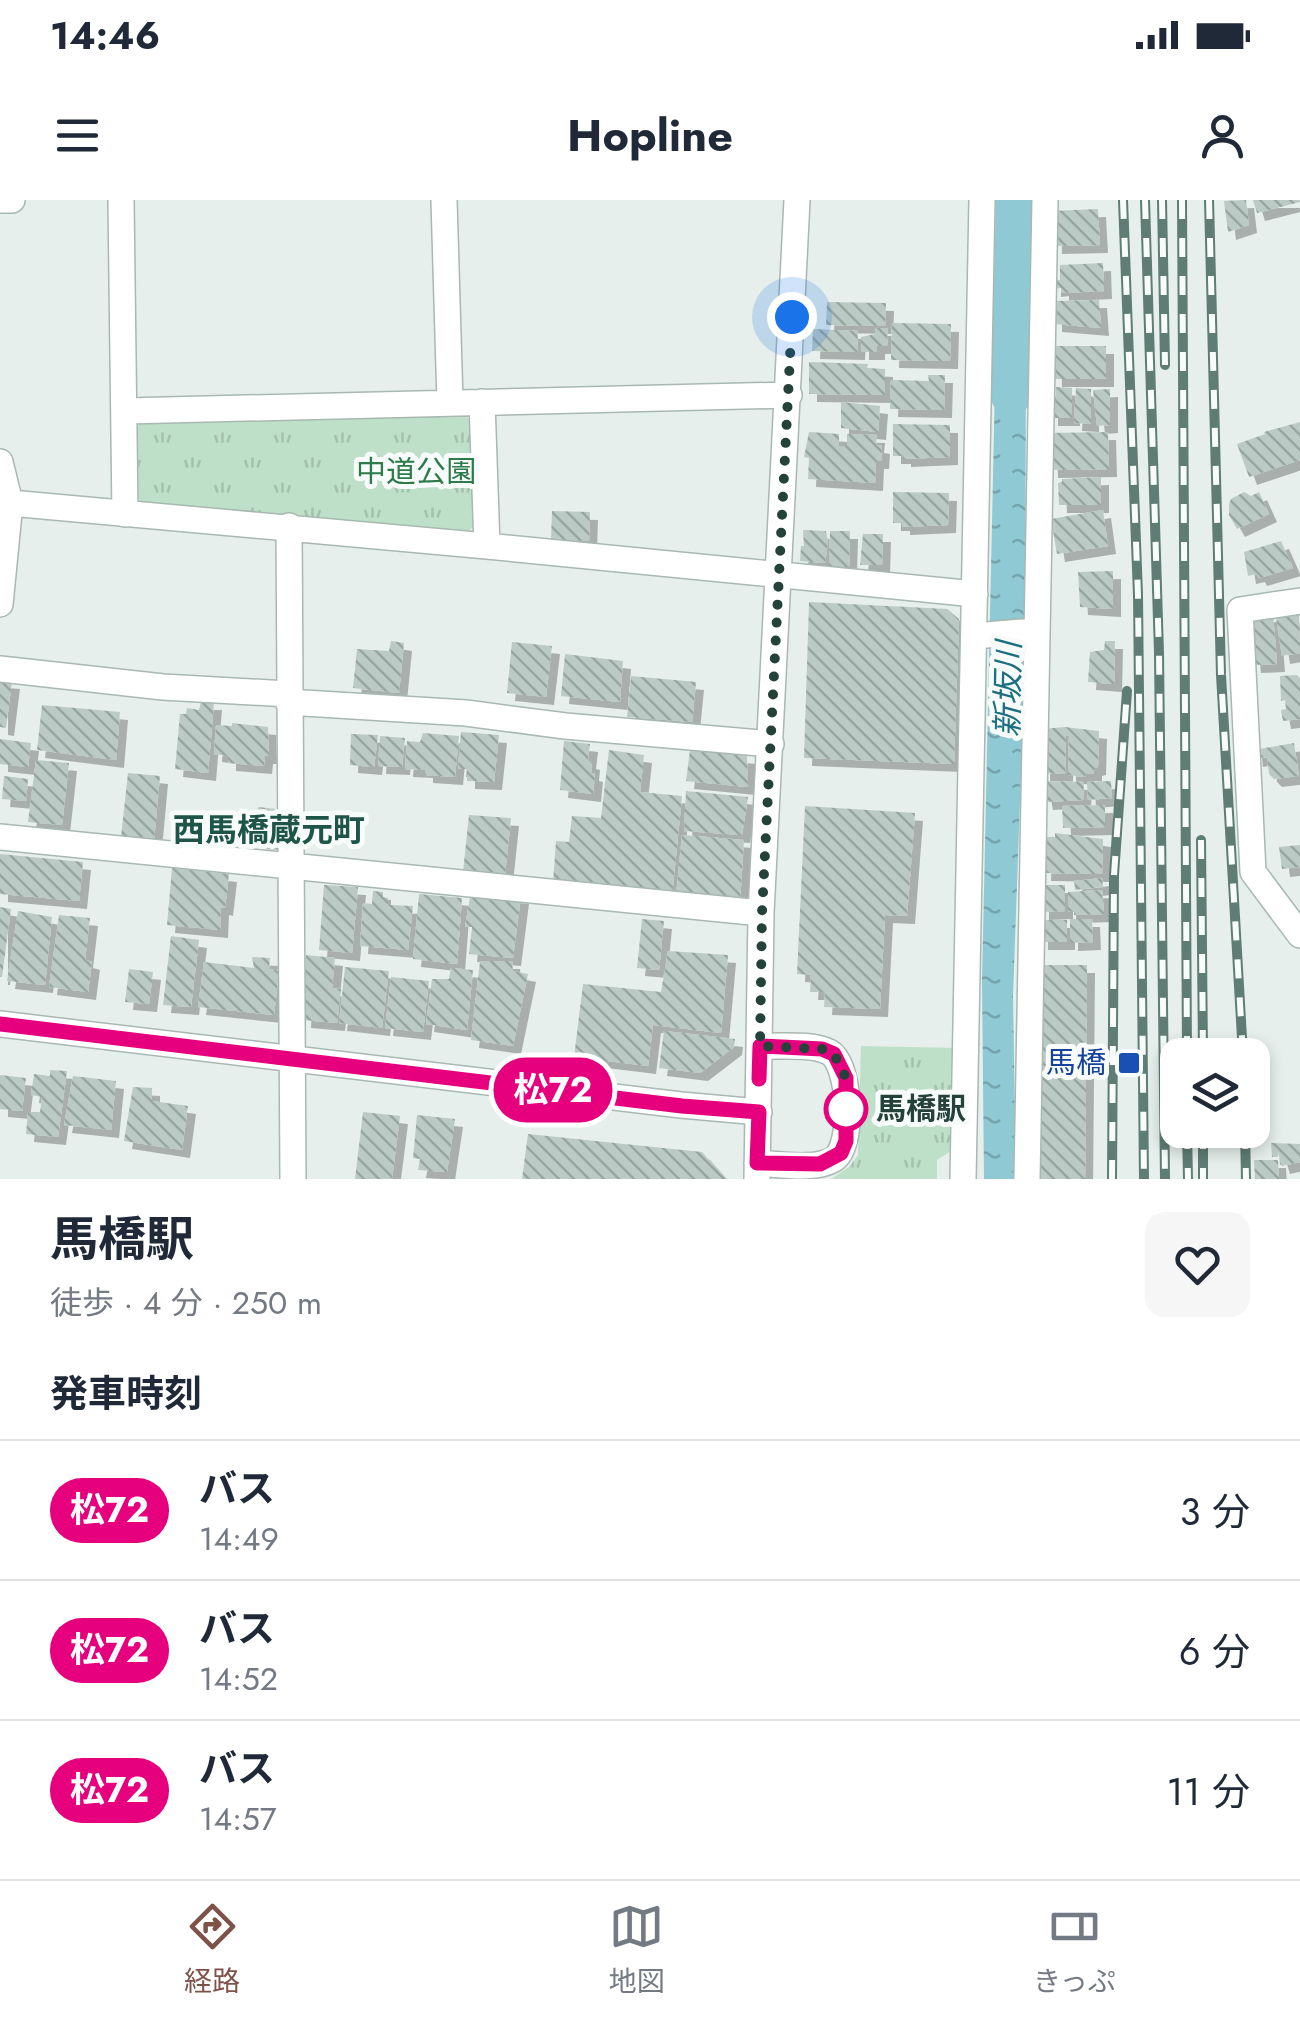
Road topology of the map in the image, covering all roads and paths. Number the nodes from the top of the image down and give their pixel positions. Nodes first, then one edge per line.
1 (0, 200) edge
2 (12, 200) edge
3 (121, 200) edge
4 (444, 200) edge
5 (797, 200) edge
6 (982, 200) edge
7 (1044, 200) edge
8 (789, 395) junction
9 (450, 402) junction
10 (482, 402) junction
11 (126, 411) junction
12 (0, 462) edge
13 (5, 503) edge
14 (126, 514) junction
15 (289, 526) junction
16 (487, 546) junction
17 (778, 576) junction
18 (975, 594) junction
19 (1300, 601) edge
20 (0, 604) edge
21 (1035, 631) junction
22 (974, 636) junction
23 (0, 669) edge
24 (288, 698) junction
25 (770, 744) junction
26 (0, 838) edge
27 (291, 868) junction
28 (762, 913) junction
29 (1300, 935) edge
30 (0, 1024) edge
31 (760, 1046) junction
32 (292, 1060) junction
33 (759, 1112) junction
34 (757, 1171) edge
35 (294, 1179) edge
36 (963, 1179) edge
37 (1027, 1179) edge

1 - 2 street
3 - 11 street
4 - 9 street
5 - 8 street
6 - 18 street
7 - 21 street
8 - 10 street
8 - 17 street
9 - 10 street
9 - 11 street
10 - 16 street
11 - 14 street
12 - 13 street
13 - 14 street
13 - 20 street
14 - 15 street
15 - 16 street
15 - 24 street
16 - 17 street
17 - 18 street
17 - 25 street
18 - 22 street
19 - 29 street
21 - 22 street
21 - 37 street
22 - 36 street
23 - 24 street
24 - 25 street
24 - 27 street
25 - 28 street
26 - 27 street
27 - 28 street
27 - 32 street
28 - 31 street
30 - 32 street
31 - 33 street
31 - 34 street
32 - 33 street
32 - 35 street
33 - 34 street

